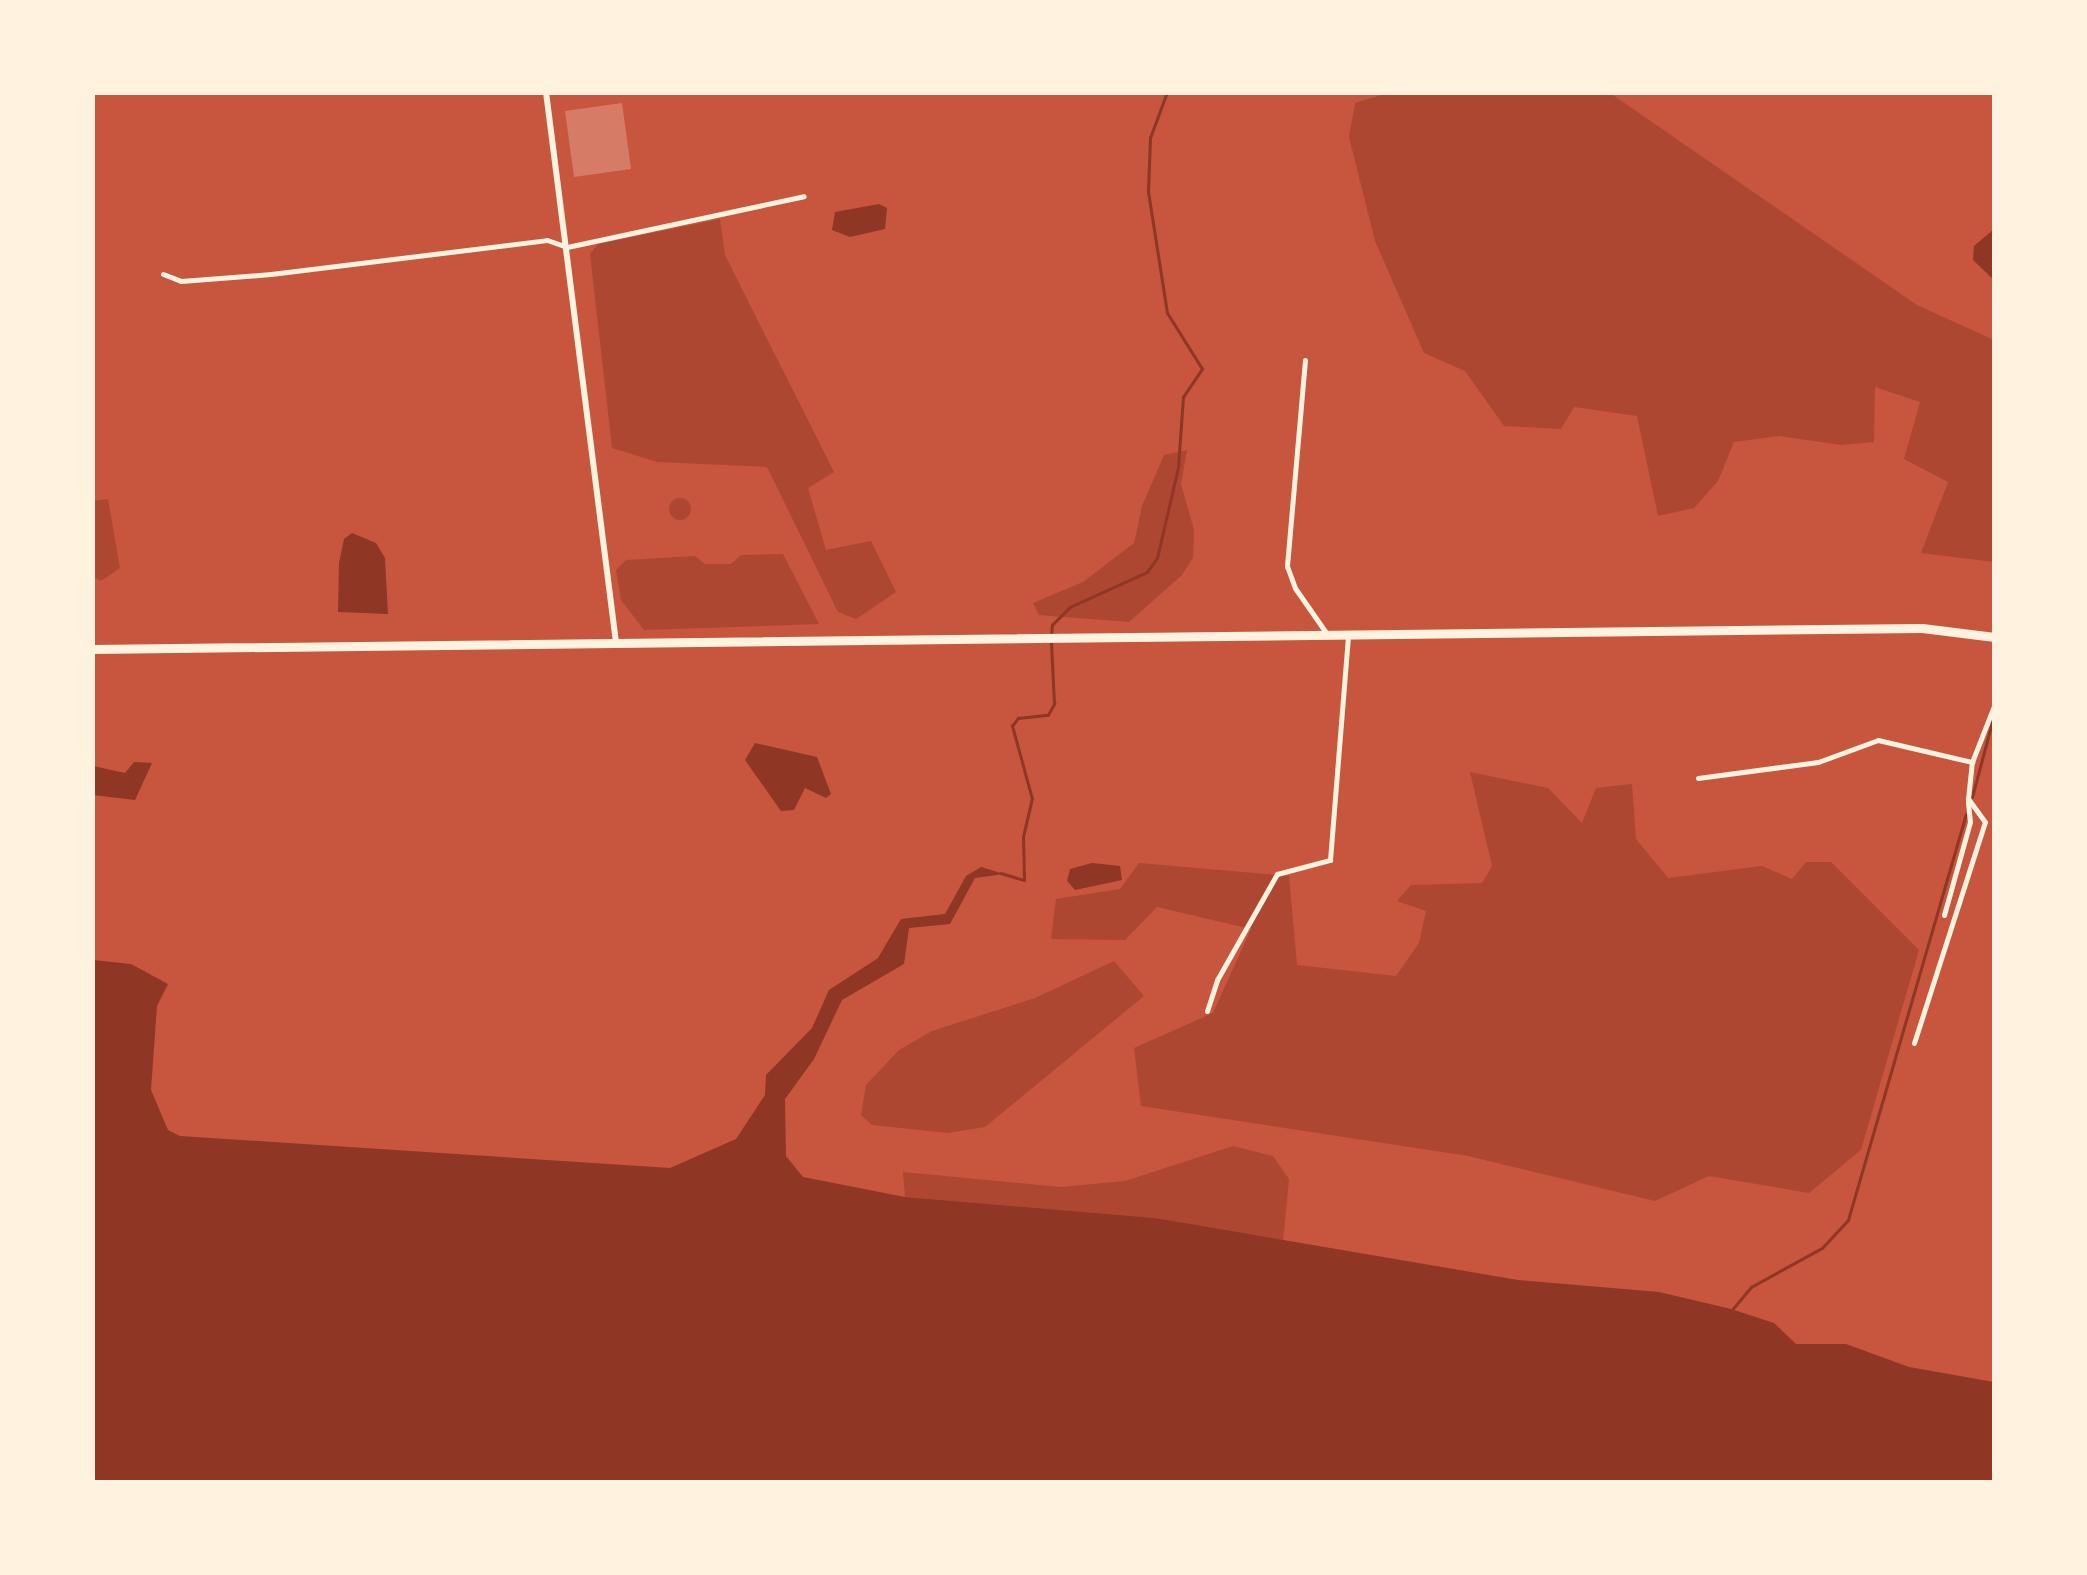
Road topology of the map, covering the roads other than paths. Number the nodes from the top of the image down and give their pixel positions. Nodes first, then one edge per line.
1 (546, 92) edge
2 (804, 196) dead end
3 (567, 247) junction
4 (163, 274) dead end
5 (1305, 360) dead end
6 (1327, 634) junction
7 (1348, 634) junction
8 (1994, 636) edge
9 (616, 642) junction
10 (92, 649) edge
11 (1994, 706) edge
12 (1972, 762) junction
13 (1698, 778) dead end
14 (1968, 799) junction
15 (1944, 915) dead end
16 (1207, 1011) dead end
17 (1914, 1043) dead end

1 - 3 street
2 - 3 street
3 - 4 street
3 - 9 street
5 - 6 street
6 - 7 main road
6 - 9 main road
7 - 8 main road
7 - 16 street
9 - 10 main road
11 - 12 street
12 - 13 street
12 - 14 street
14 - 15 street
14 - 17 street

